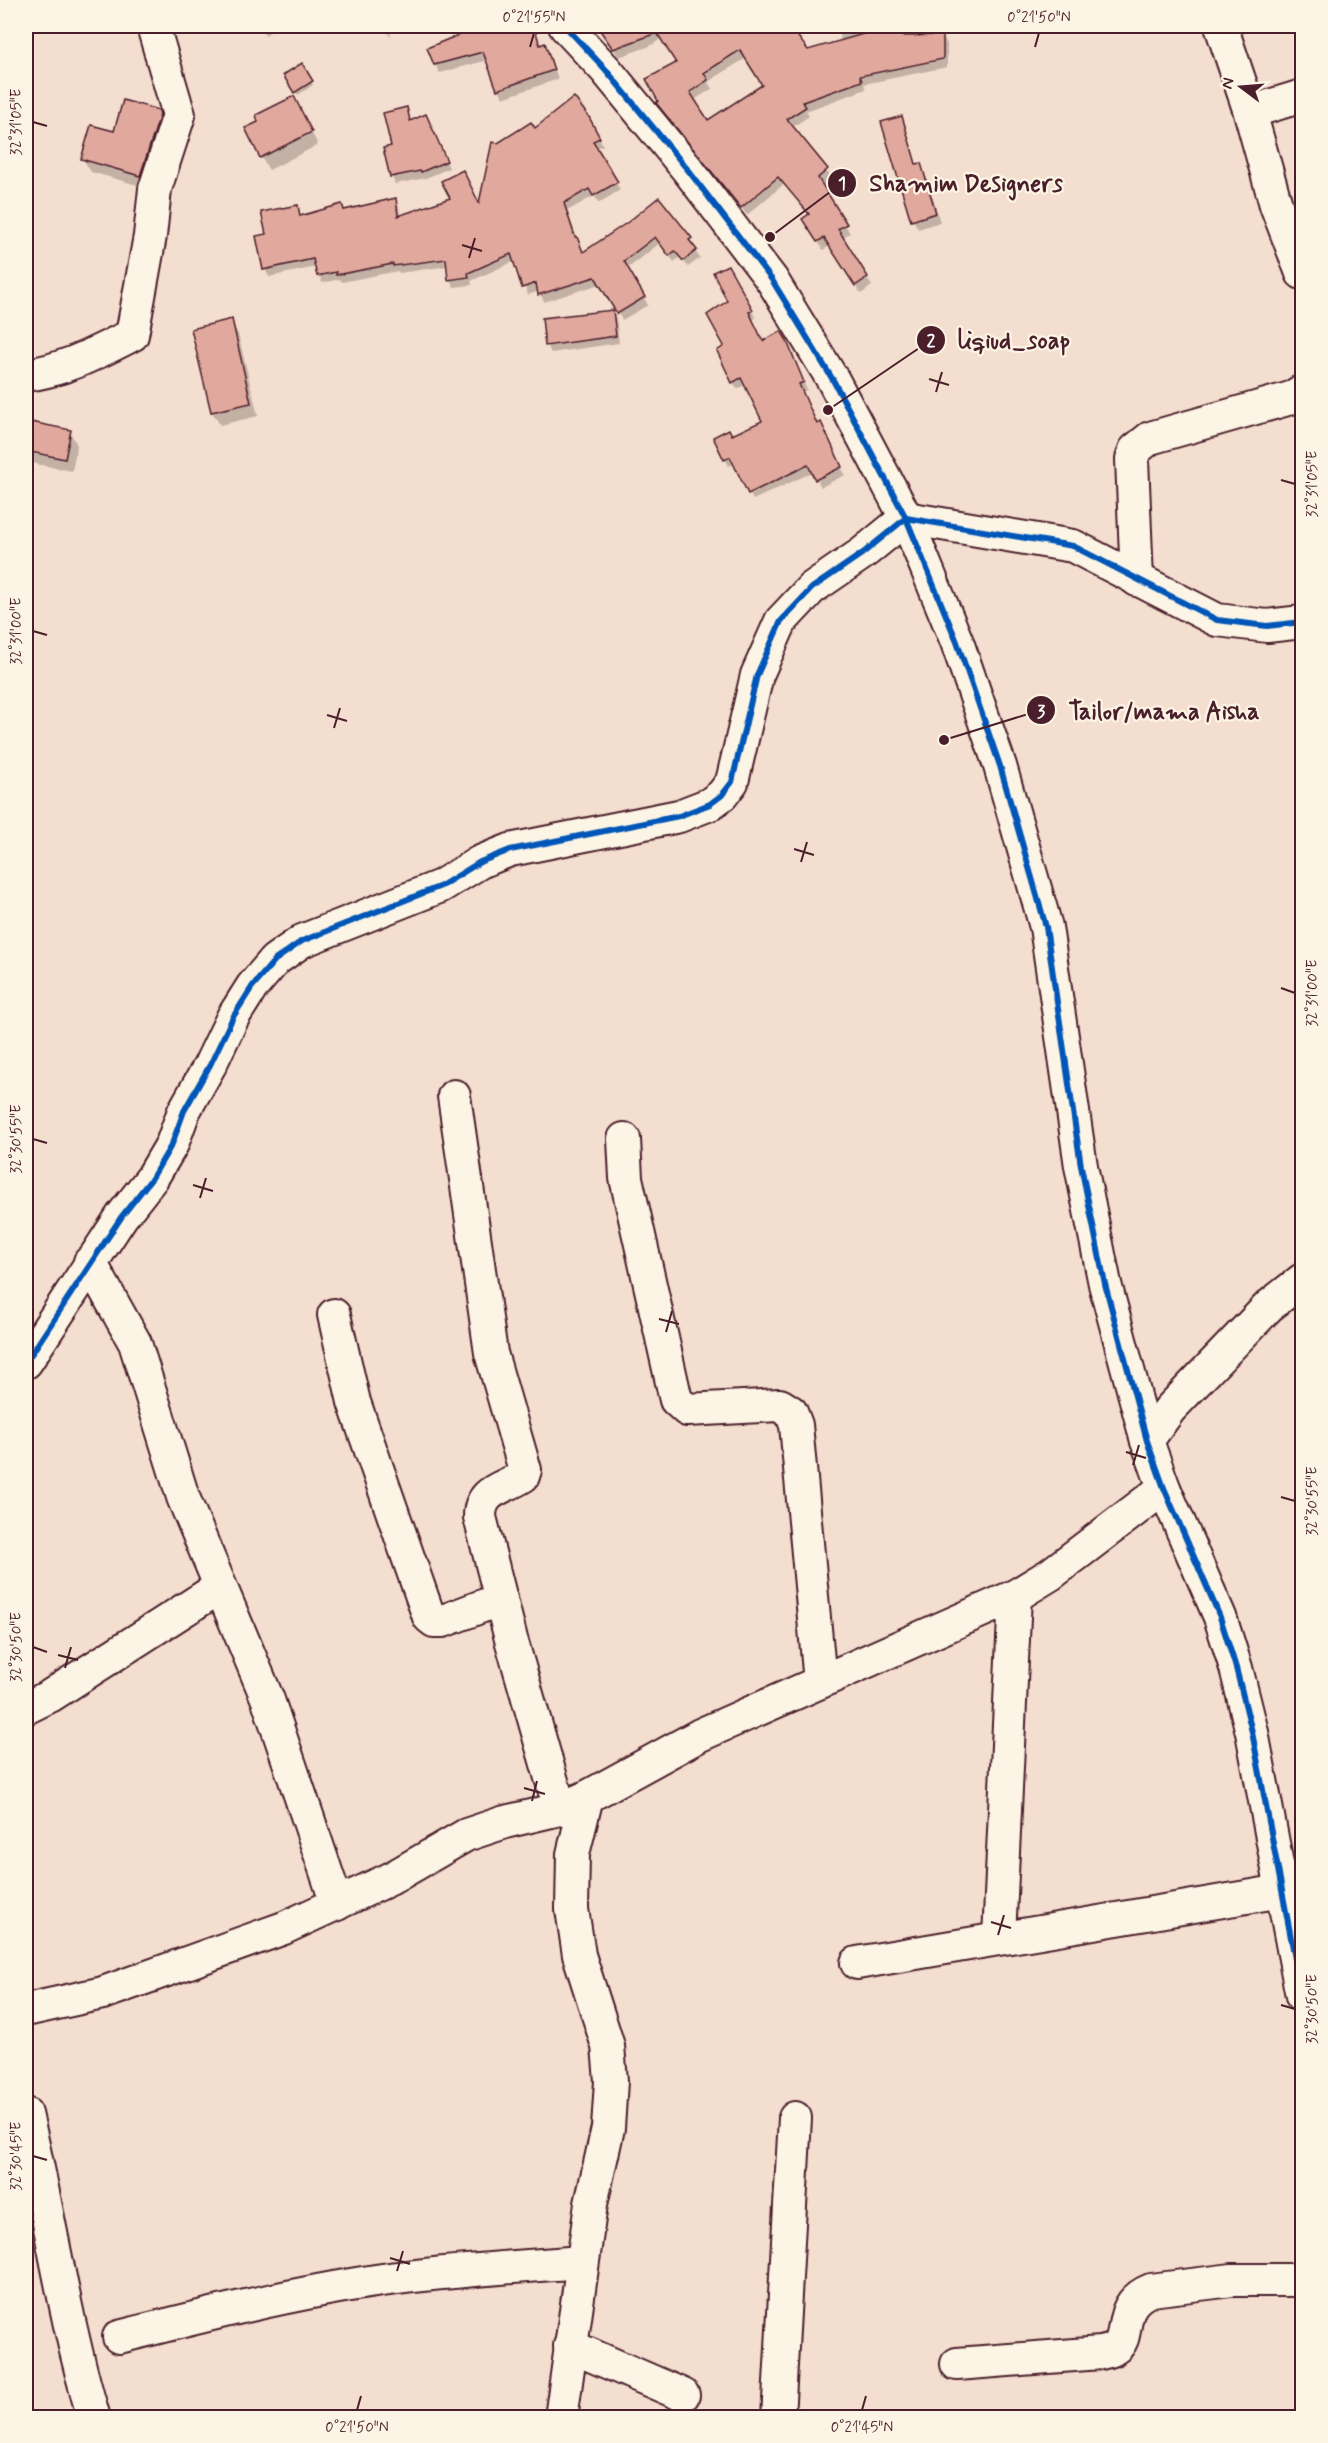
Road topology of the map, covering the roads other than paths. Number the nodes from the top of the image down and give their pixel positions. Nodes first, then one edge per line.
1 (153, 26) edge
2 (565, 26) edge
3 (1221, 26) edge
4 (1302, 96) edge
5 (1250, 112) junction
6 (1302, 273) edge
7 (26, 375) edge
8 (1302, 390) edge
9 (906, 518) junction
10 (1137, 580) junction
11 (1302, 622) edge
12 (454, 1096) dead end
13 (624, 1139) dead end
14 (90, 1262) junction
15 (1302, 1280) edge
16 (334, 1316) dead end
17 (26, 1362) edge
18 (1147, 1441) junction
19 (1164, 1488) junction
20 (220, 1587) junction
21 (1015, 1596) junction
22 (501, 1599) junction
23 (820, 1682) junction
24 (26, 1708) edge
25 (573, 1803) junction
26 (1281, 1891) junction
27 (337, 1904) junction
28 (999, 1938) junction
29 (857, 1963) dead end
30 (1302, 1996) edge
31 (26, 2010) edge
32 (26, 2114) edge
33 (795, 2118) dead end
34 (31, 2166) edge
35 (582, 2262) junction
36 (1302, 2280) edge
37 (119, 2337) dead end
38 (570, 2346) junction
39 (957, 2364) dead end
40 (683, 2395) dead end
41 (94, 2418) edge
42 (561, 2418) edge
43 (778, 2418) edge

1 - 7 street
2 - 9 street
3 - 5 street
4 - 5 street
5 - 6 street
8 - 10 street
9 - 10 street
9 - 14 street
9 - 18 street
10 - 11 street
12 - 22 street
13 - 23 street
14 - 17 street
14 - 20 street
15 - 18 street
16 - 22 street
18 - 19 street
19 - 21 street
19 - 26 street
20 - 24 street
20 - 27 street
21 - 23 street
21 - 28 street
22 - 25 street
23 - 25 street
25 - 27 street
25 - 35 street
26 - 28 street
26 - 30 street
27 - 31 street
28 - 29 street
32 - 34 street
33 - 43 street
34 - 41 street
35 - 37 street
35 - 38 street
36 - 39 street
38 - 40 street
38 - 42 street

